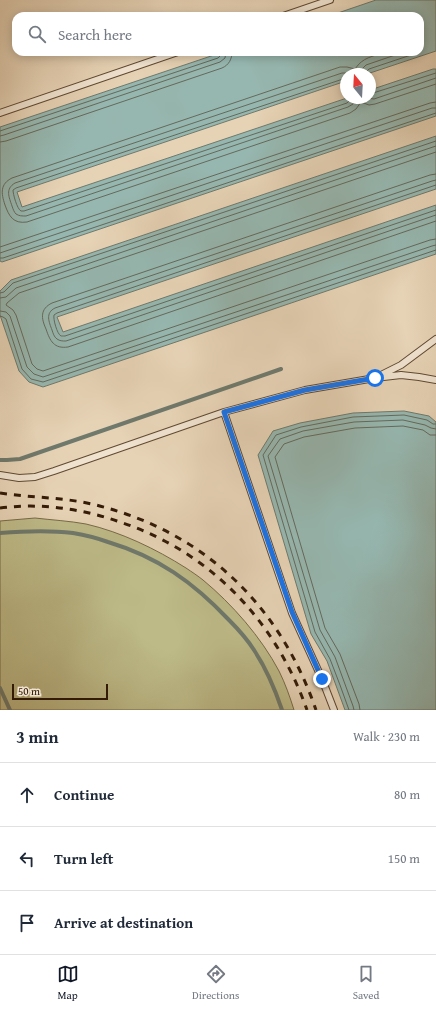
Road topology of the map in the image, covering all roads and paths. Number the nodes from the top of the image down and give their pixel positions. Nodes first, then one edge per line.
1 (330, 0) edge
2 (295, 12) edge
3 (166, 56) edge
4 (0, 113) edge
5 (436, 339) edge
6 (375, 378) junction
7 (436, 380) edge
8 (224, 412) junction
9 (0, 475) edge
10 (334, 710) edge

1 - 2 lane
3 - 4 lane
5 - 6 lane
6 - 7 lane
6 - 8 lane
8 - 9 lane
8 - 10 lane

